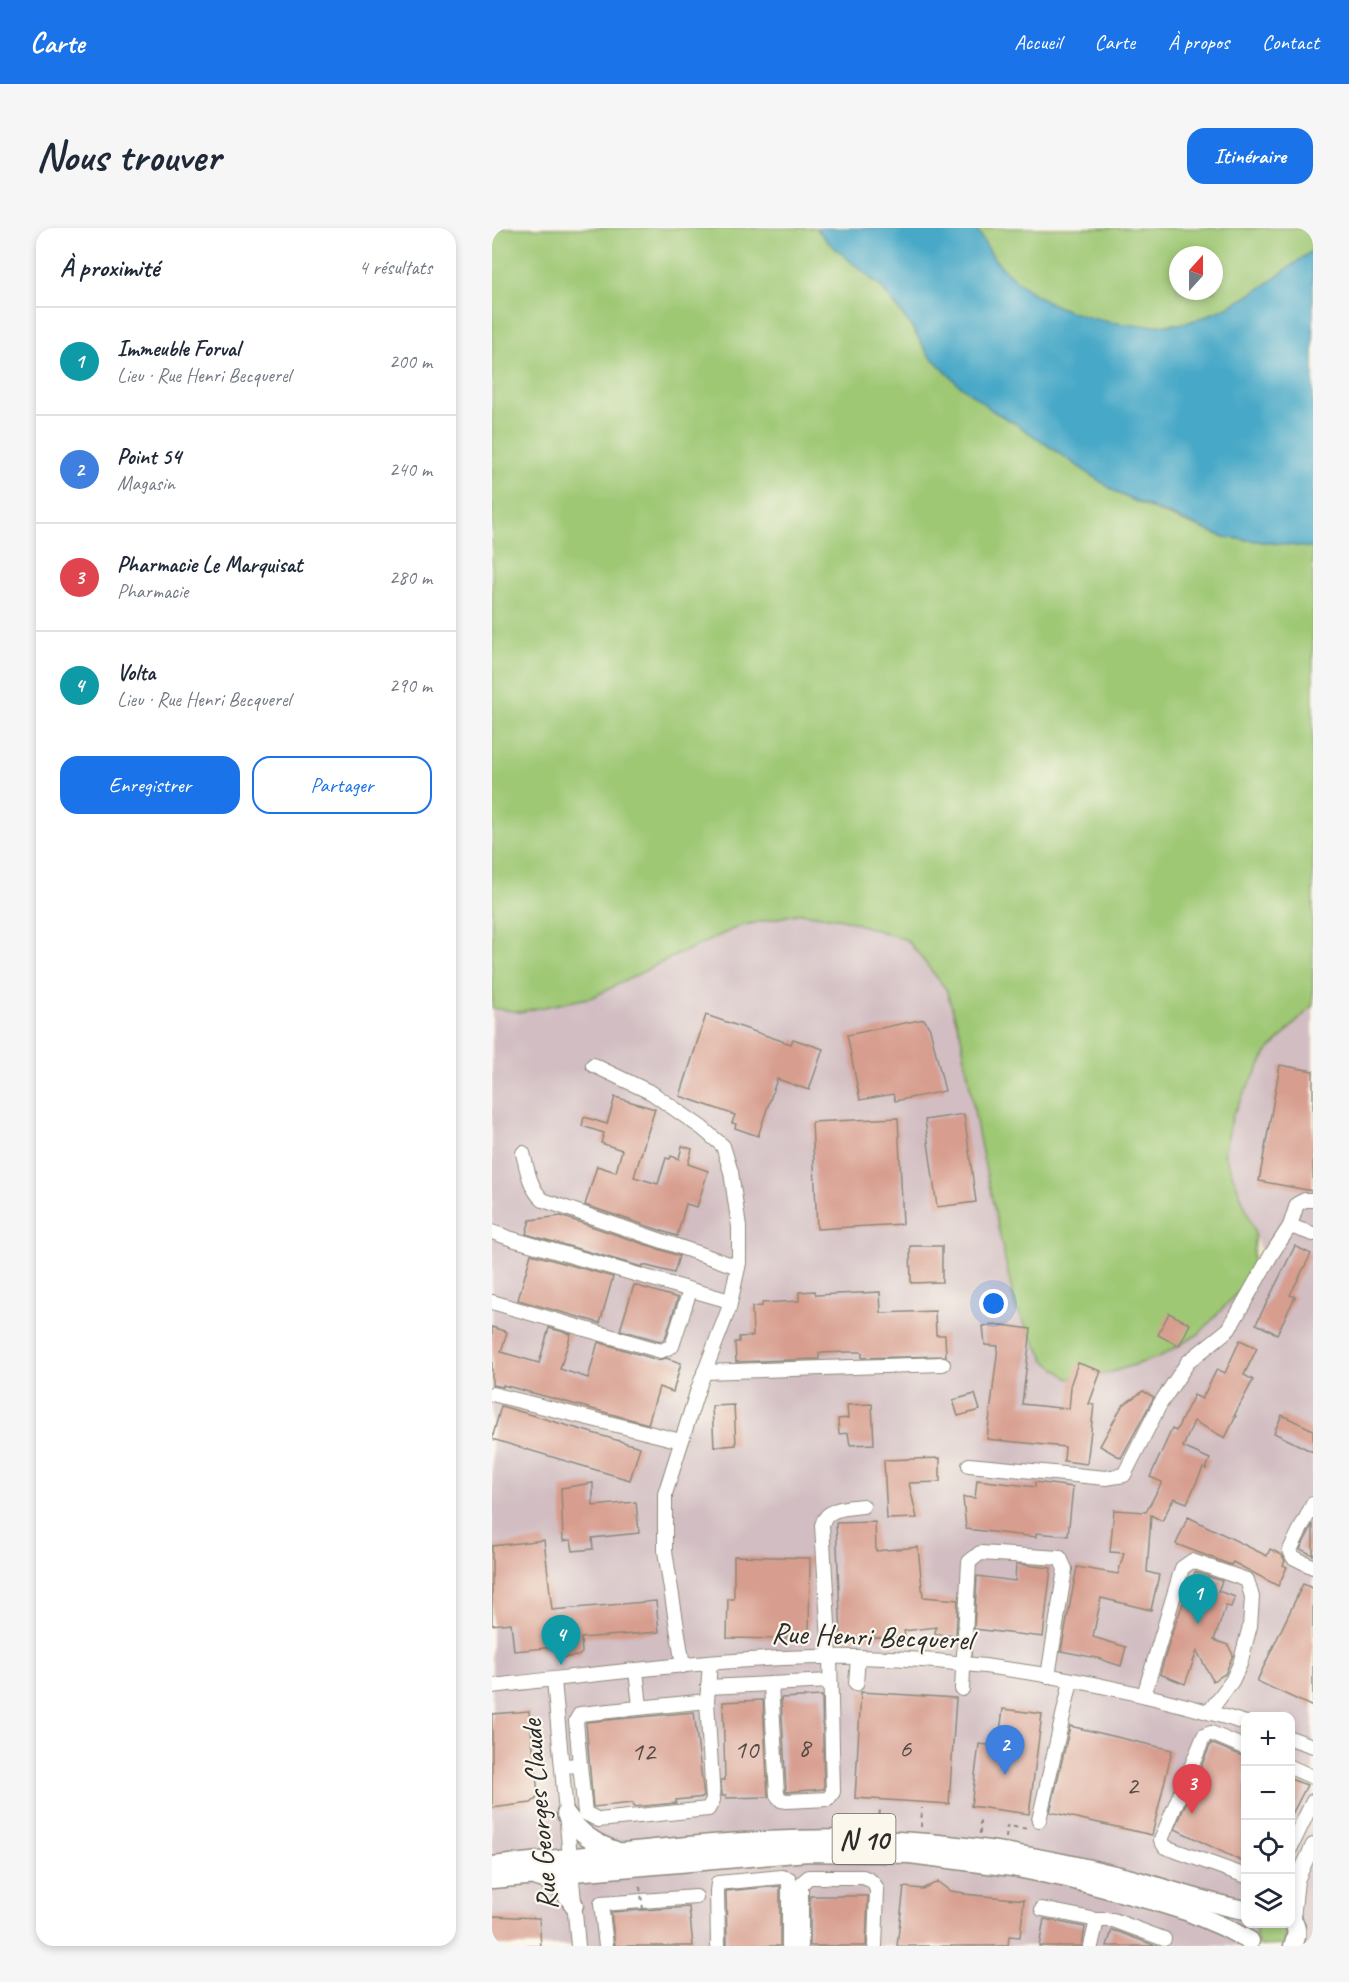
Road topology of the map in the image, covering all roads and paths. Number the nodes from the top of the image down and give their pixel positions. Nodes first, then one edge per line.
1 (593, 1065) dead end
2 (523, 1154) dead end
3 (1313, 1200) edge
4 (1290, 1226) junction
5 (492, 1233) edge
6 (1313, 1234) edge
7 (738, 1267) junction
8 (690, 1290) junction
9 (730, 1301) junction
10 (492, 1302) edge
11 (943, 1364) dead end
12 (704, 1372) junction
13 (492, 1394) edge
14 (681, 1441) junction
15 (969, 1465) dead end
16 (1313, 1504) edge
17 (863, 1506) dead end
18 (1313, 1567) edge
19 (858, 1657) junction
20 (830, 1658) junction
21 (761, 1659) junction
22 (964, 1663) junction
23 (710, 1664) junction
24 (683, 1666) junction
25 (636, 1671) junction
26 (1048, 1676) junction
27 (554, 1680) junction
28 (830, 1681) junction
29 (1071, 1681) junction
30 (767, 1684) junction
31 (856, 1684) dead end
32 (492, 1686) edge
33 (962, 1689) dead end
34 (708, 1694) junction
35 (1144, 1695) junction
36 (640, 1706) junction
37 (1209, 1712) junction
38 (1241, 1722) edge
39 (1295, 1740) edge
40 (1241, 1746) edge
41 (1313, 1746) edge
42 (579, 1765) junction
43 (562, 1767) junction
44 (1295, 1769) edge
45 (1313, 1777) edge
46 (1313, 1801) edge
47 (879, 1807) dead end
48 (922, 1808) dead end
49 (566, 1814) junction
50 (1039, 1820) joint
51 (879, 1839) junction
52 (1295, 1839) edge
53 (921, 1842) junction
54 (621, 1852) junction
55 (1005, 1852) junction
56 (1309, 1856) edge
57 (571, 1865) junction
58 (492, 1866) edge
59 (532, 1875) junction
60 (1241, 1875) edge
61 (492, 1879) edge
62 (1295, 1882) edge
63 (640, 1887) dead end
64 (696, 1897) dead end
65 (1295, 1900) edge
66 (574, 1905) junction
67 (643, 1909) dead end
68 (1042, 1909) dead end
69 (1241, 1909) edge
70 (1097, 1920) junction
71 (1297, 1932) edge
72 (1251, 1937) edge
73 (1164, 1939) dead end
74 (578, 1946) edge
75 (606, 1946) edge
76 (718, 1946) edge
77 (789, 1946) edge
78 (801, 1946) edge
79 (874, 1946) edge
80 (1091, 1946) edge

1 - 7 street
2 - 7 street
3 - 4 street
4 - 6 street
4 - 15 street
5 - 8 street
7 - 9 street
8 - 9 street
8 - 10 street
9 - 12 street
11 - 12 street
12 - 14 street
13 - 14 street
14 - 24 street
16 - 18 street
17 - 20 street
19 - 20 street, Rue Henri Becquerel
19 - 22 street, Rue Henri Becquerel
19 - 31 street
20 - 21 street, Rue Henri Becquerel
20 - 28 street
21 - 23 street, Rue Henri Becquerel
21 - 30 street
22 - 26 street, Rue Henri Becquerel
22 - 26 street
22 - 33 street
23 - 24 street, Rue Henri Becquerel
23 - 34 street
24 - 25 street, Rue Henri Becquerel
25 - 27 street, Rue Henri Becquerel
25 - 36 street
26 - 29 street, Rue Henri Becquerel
27 - 32 street, Rue Henri Becquerel
27 - 43 street, Rue Georges Claude
28 - 30 street
28 - 30 street
29 - 35 street, Rue Henri Becquerel
29 - 50 street
30 - 34 street
34 - 36 street
34 - 42 street
35 - 37 street, Rue Henri Becquerel
35 - 37 street
36 - 42 street
37 - 38 street, Rue Henri Becquerel
39 - 41 street
40 - 60 street
42 - 43 street
43 - 49 street, Rue Georges Claude
44 - 45 street
46 - 52 street
47 - 51 path
48 - 53 path
49 - 54 main road
49 - 57 street, Rue Georges Claude
50 - 55 path
51 - 53 main road, N 10
51 - 54 main road, N 10
53 - 55 main road, N 10
54 - 57 main road, N 10
55 - 69 main road, N 10
56 - 62 street
57 - 58 main road, N 10
57 - 59 main road, N 10
57 - 66 street, Rue Georges Claude
57 - 72 main road, N 10
59 - 61 main road, N 10
59 - 66 main road
63 - 67 path, bridge
64 - 75 street
65 - 71 street
66 - 74 street, Rue Georges Claude
68 - 70 street
70 - 73 street
70 - 80 street
76 - 77 street
78 - 79 street

